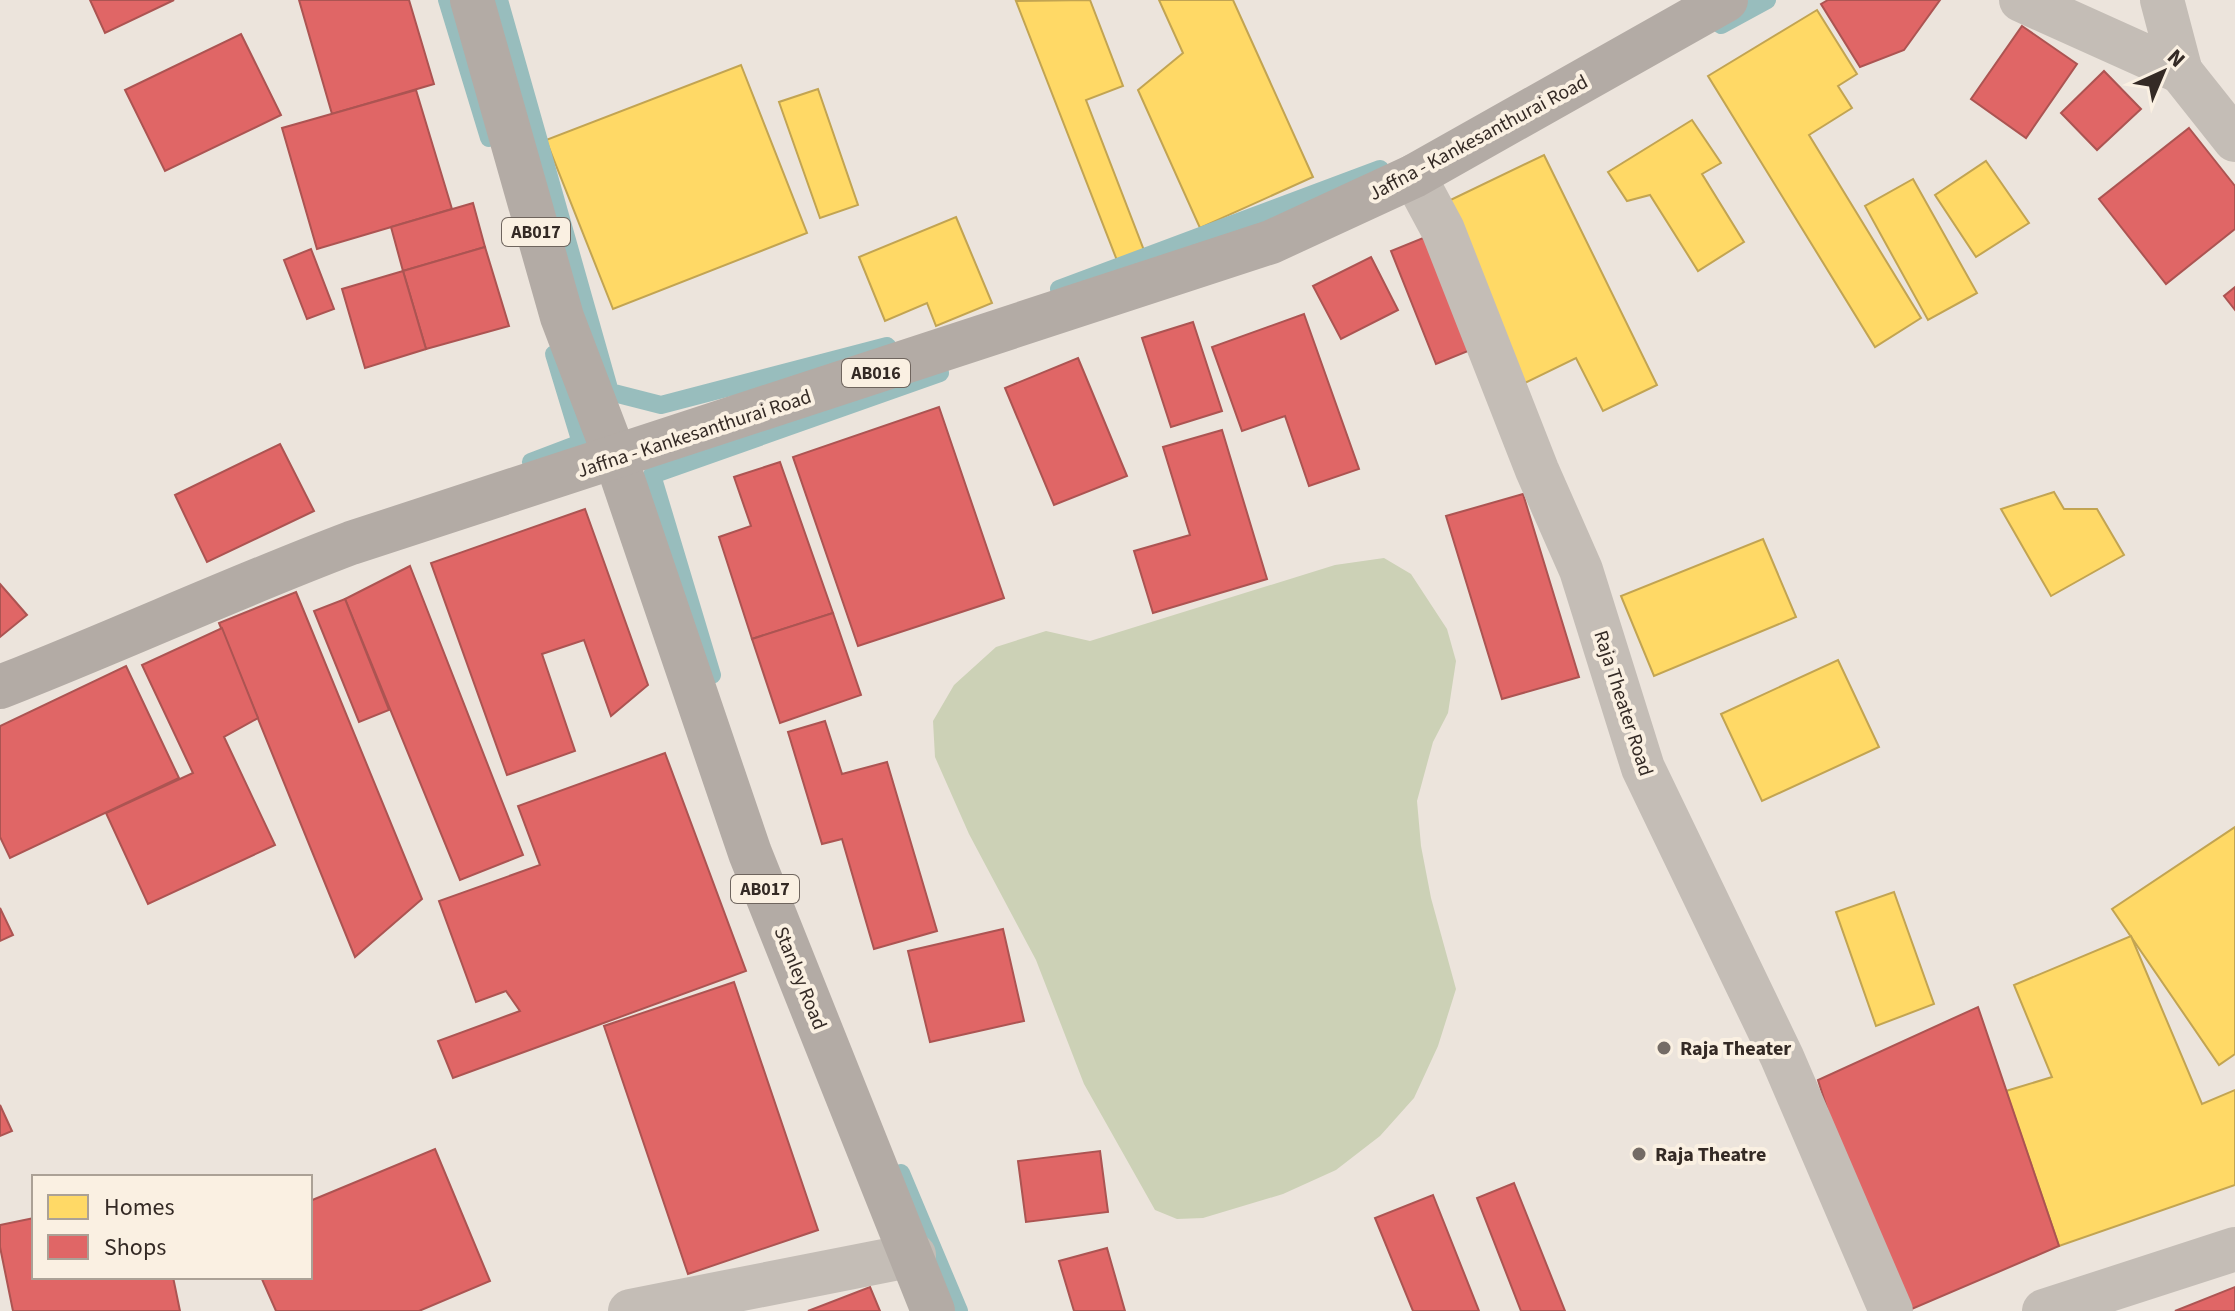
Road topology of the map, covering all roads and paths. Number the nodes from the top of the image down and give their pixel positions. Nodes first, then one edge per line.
1 (472, 0) edge
2 (1726, 0) edge
3 (2021, 0) edge
4 (2162, 0) edge
5 (2181, 72) junction
6 (2235, 140) edge
7 (1414, 176) junction
8 (616, 459) junction
9 (0, 687) edge
10 (2235, 1249) edge
11 (914, 1255) junction
12 (2105, 1302) edge
13 (630, 1311) edge
14 (933, 1311) edge
15 (1891, 1311) edge
16 (2044, 1311) edge

1 - 8 main road, AB017
2 - 7 main road, Jaffna - Kankesanthurai Road / AB016
3 - 5 street
4 - 5 street
5 - 6 street
7 - 8 main road, Jaffna - Kankesanthurai Road / AB016
7 - 15 street, Raja Theater Road
8 - 9 main road, Jaffna - Kankesanthurai Road / AB016
8 - 11 main road, Stanley Road / AB017
10 - 12 street
11 - 13 street
11 - 14 main road, Stanley Road / AB017
12 - 16 street

